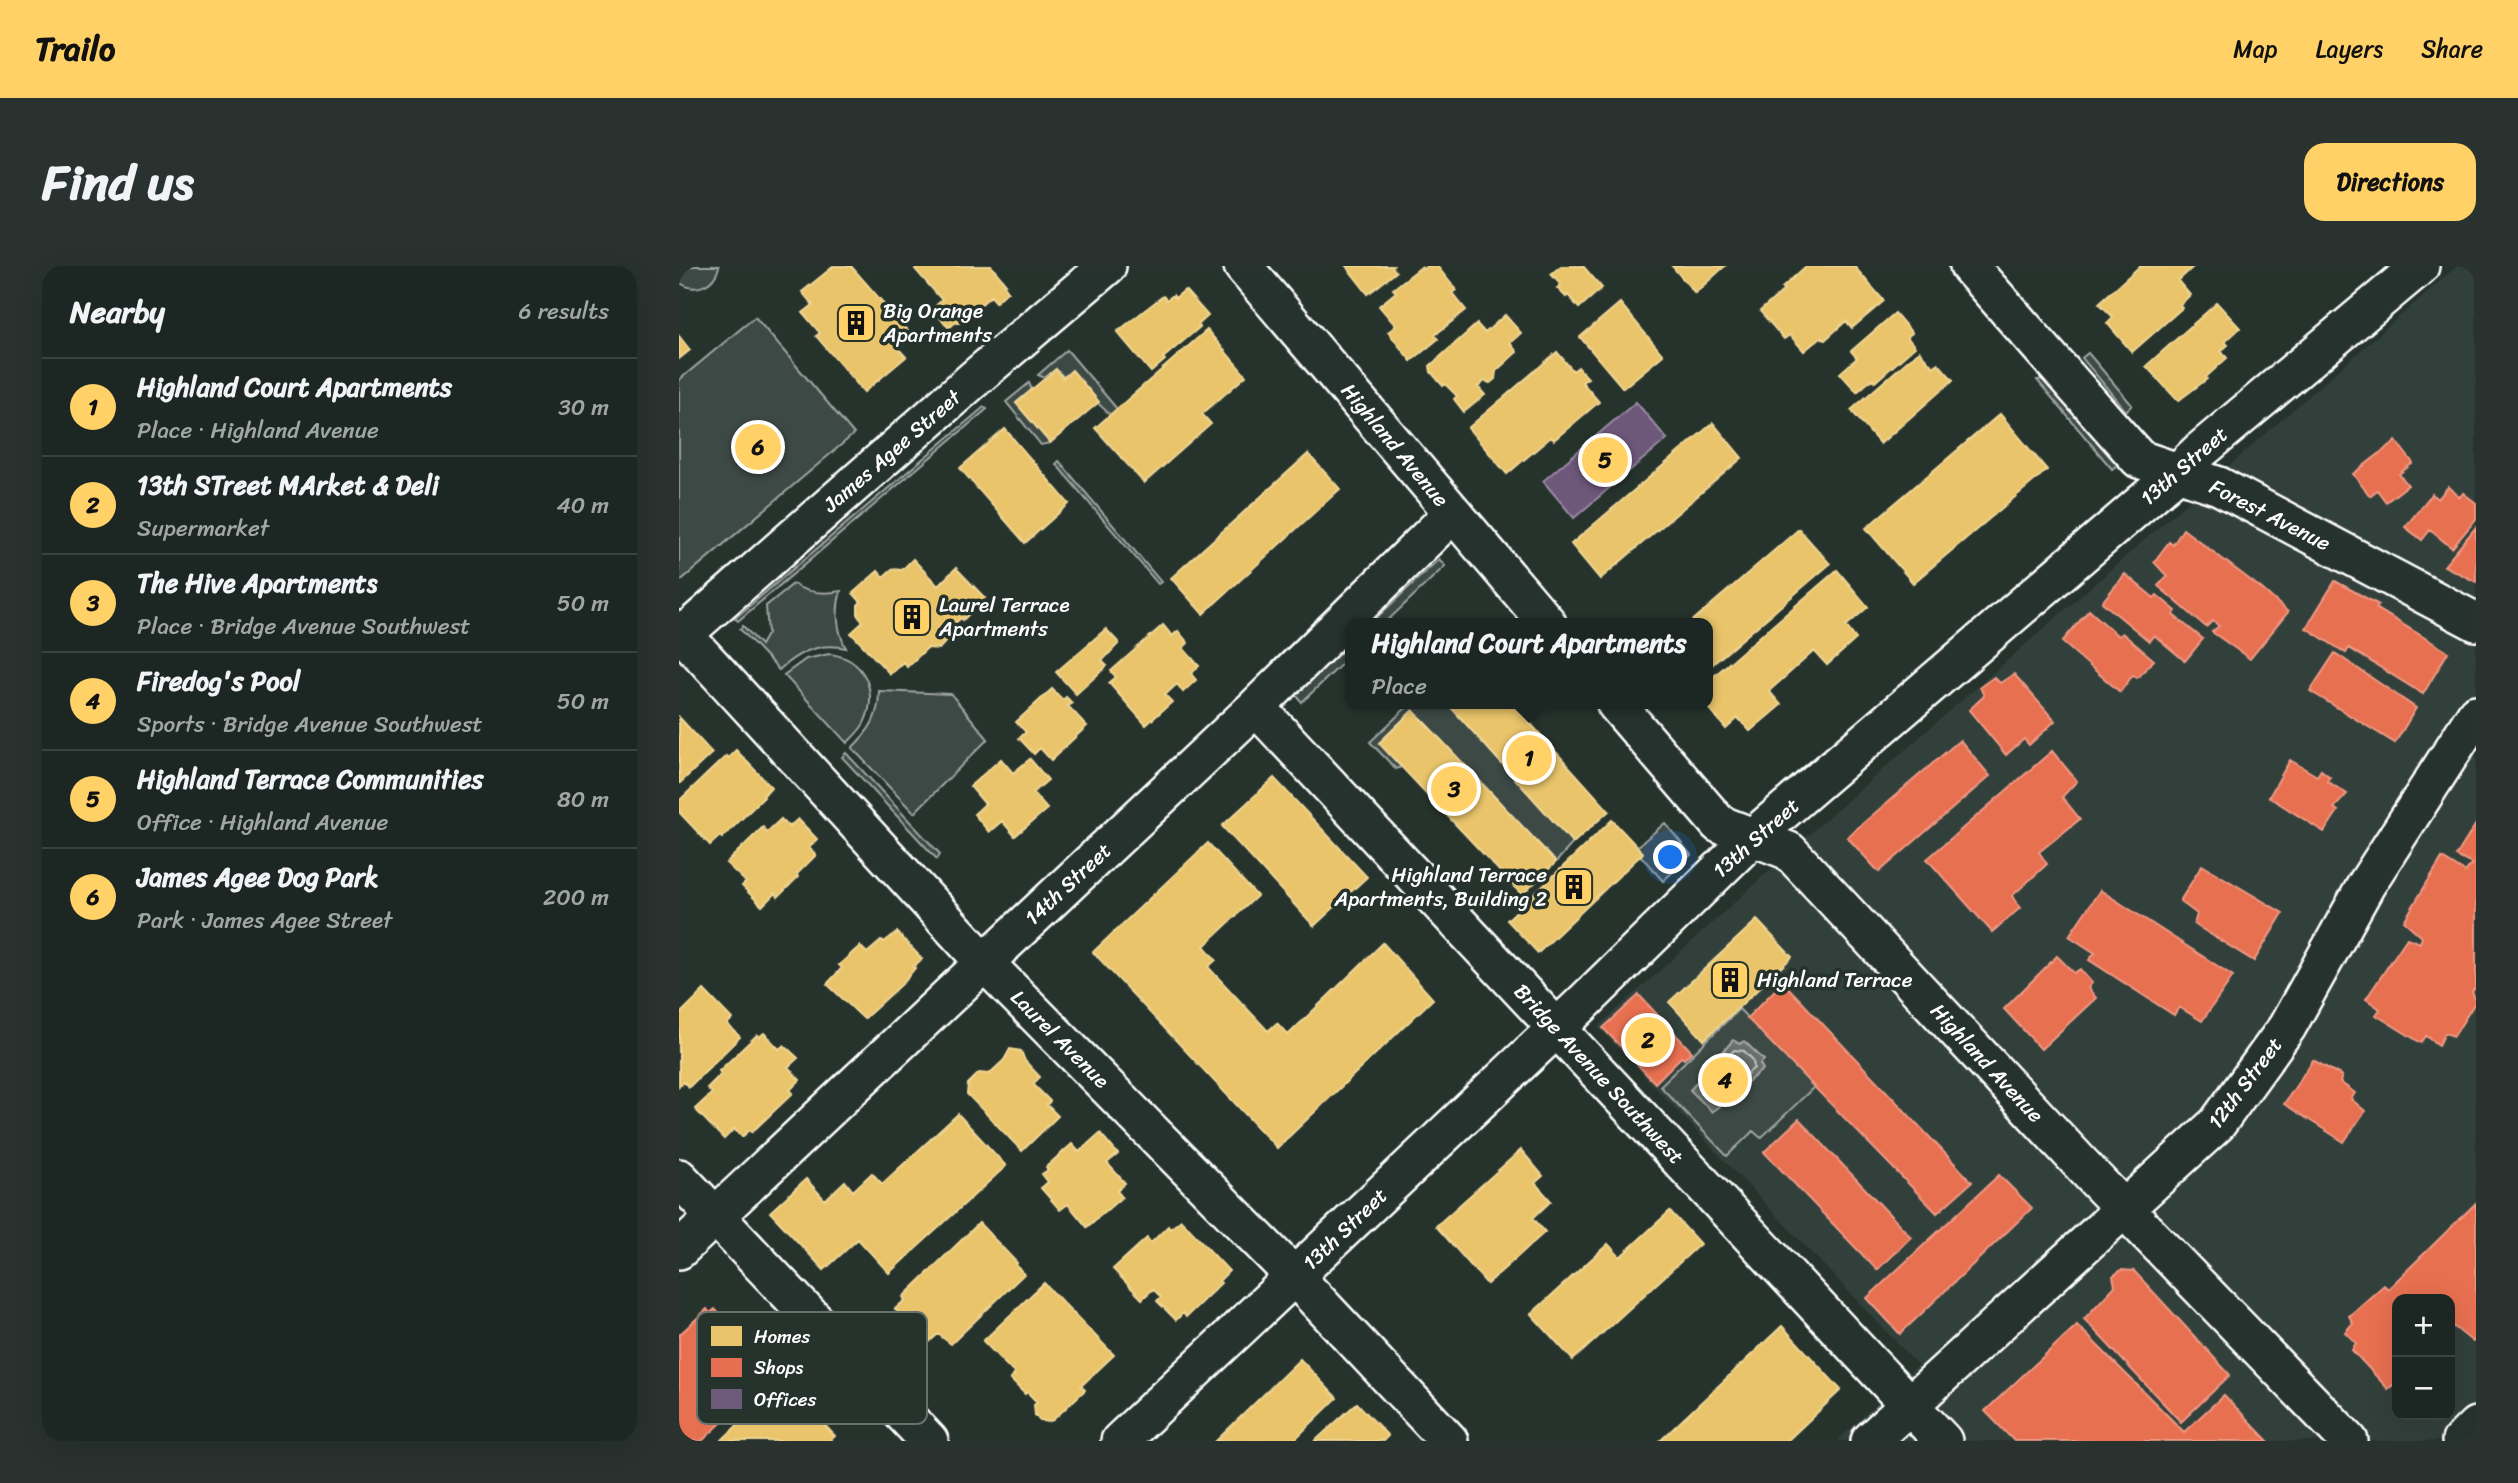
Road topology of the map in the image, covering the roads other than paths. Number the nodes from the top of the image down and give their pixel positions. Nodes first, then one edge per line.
1 (1107, 266) edge
2 (1244, 266) edge
3 (1969, 266) edge
4 (2420, 266) edge
5 (2178, 472) junction
6 (1453, 513) junction
7 (1346, 618) edge
8 (1543, 618) edge
9 (1345, 619) edge
10 (2476, 622) edge
11 (680, 634) edge
12 (1256, 707) junction
13 (1620, 709) edge
14 (2476, 714) edge
15 (1752, 838) junction
16 (984, 962) junction
17 (1556, 1028) junction
18 (679, 1178) edge
19 (2124, 1207) junction
20 (714, 1215) junction
21 (679, 1250) edge
22 (1295, 1277) junction
23 (806, 1312) edge
24 (1909, 1405) junction
25 (913, 1424) edge
26 (2476, 1426) edge
27 (929, 1441) edge
28 (1120, 1441) edge
29 (1448, 1441) edge
30 (1870, 1441) edge
31 (1943, 1441) edge
32 (2349, 1441) edge
33 (2461, 1441) edge

1 - 11 street, James Agee Street
2 - 6 street, Highland Avenue
3 - 5 street, Forest Avenue
4 - 5 street, 13th Street
5 - 10 street, Forest Avenue
5 - 15 street, 13th Street
6 - 7 street, 14th Street
6 - 8 street, Highland Avenue
9 - 12 street, 14th Street
11 - 16 street, Laurel Avenue
12 - 16 street, 14th Street
12 - 17 street, Bridge Avenue Southwest
13 - 15 street, Highland Avenue
14 - 19 street, 12th Street
15 - 17 street, 13th Street
15 - 19 street, Highland Avenue
16 - 20 street, 14th Street
16 - 22 street, Laurel Avenue
17 - 22 street, 13th Street
17 - 24 street, Bridge Avenue Southwest
18 - 20 street
19 - 24 street, 12th Street
19 - 32 street, Highland Avenue
20 - 21 street, 14th Street
20 - 23 street
22 - 28 street, 13th Street
22 - 29 street, Laurel Avenue
24 - 30 street, 12th Street
24 - 31 street, Bridge Avenue Southwest
25 - 27 street
26 - 33 street

